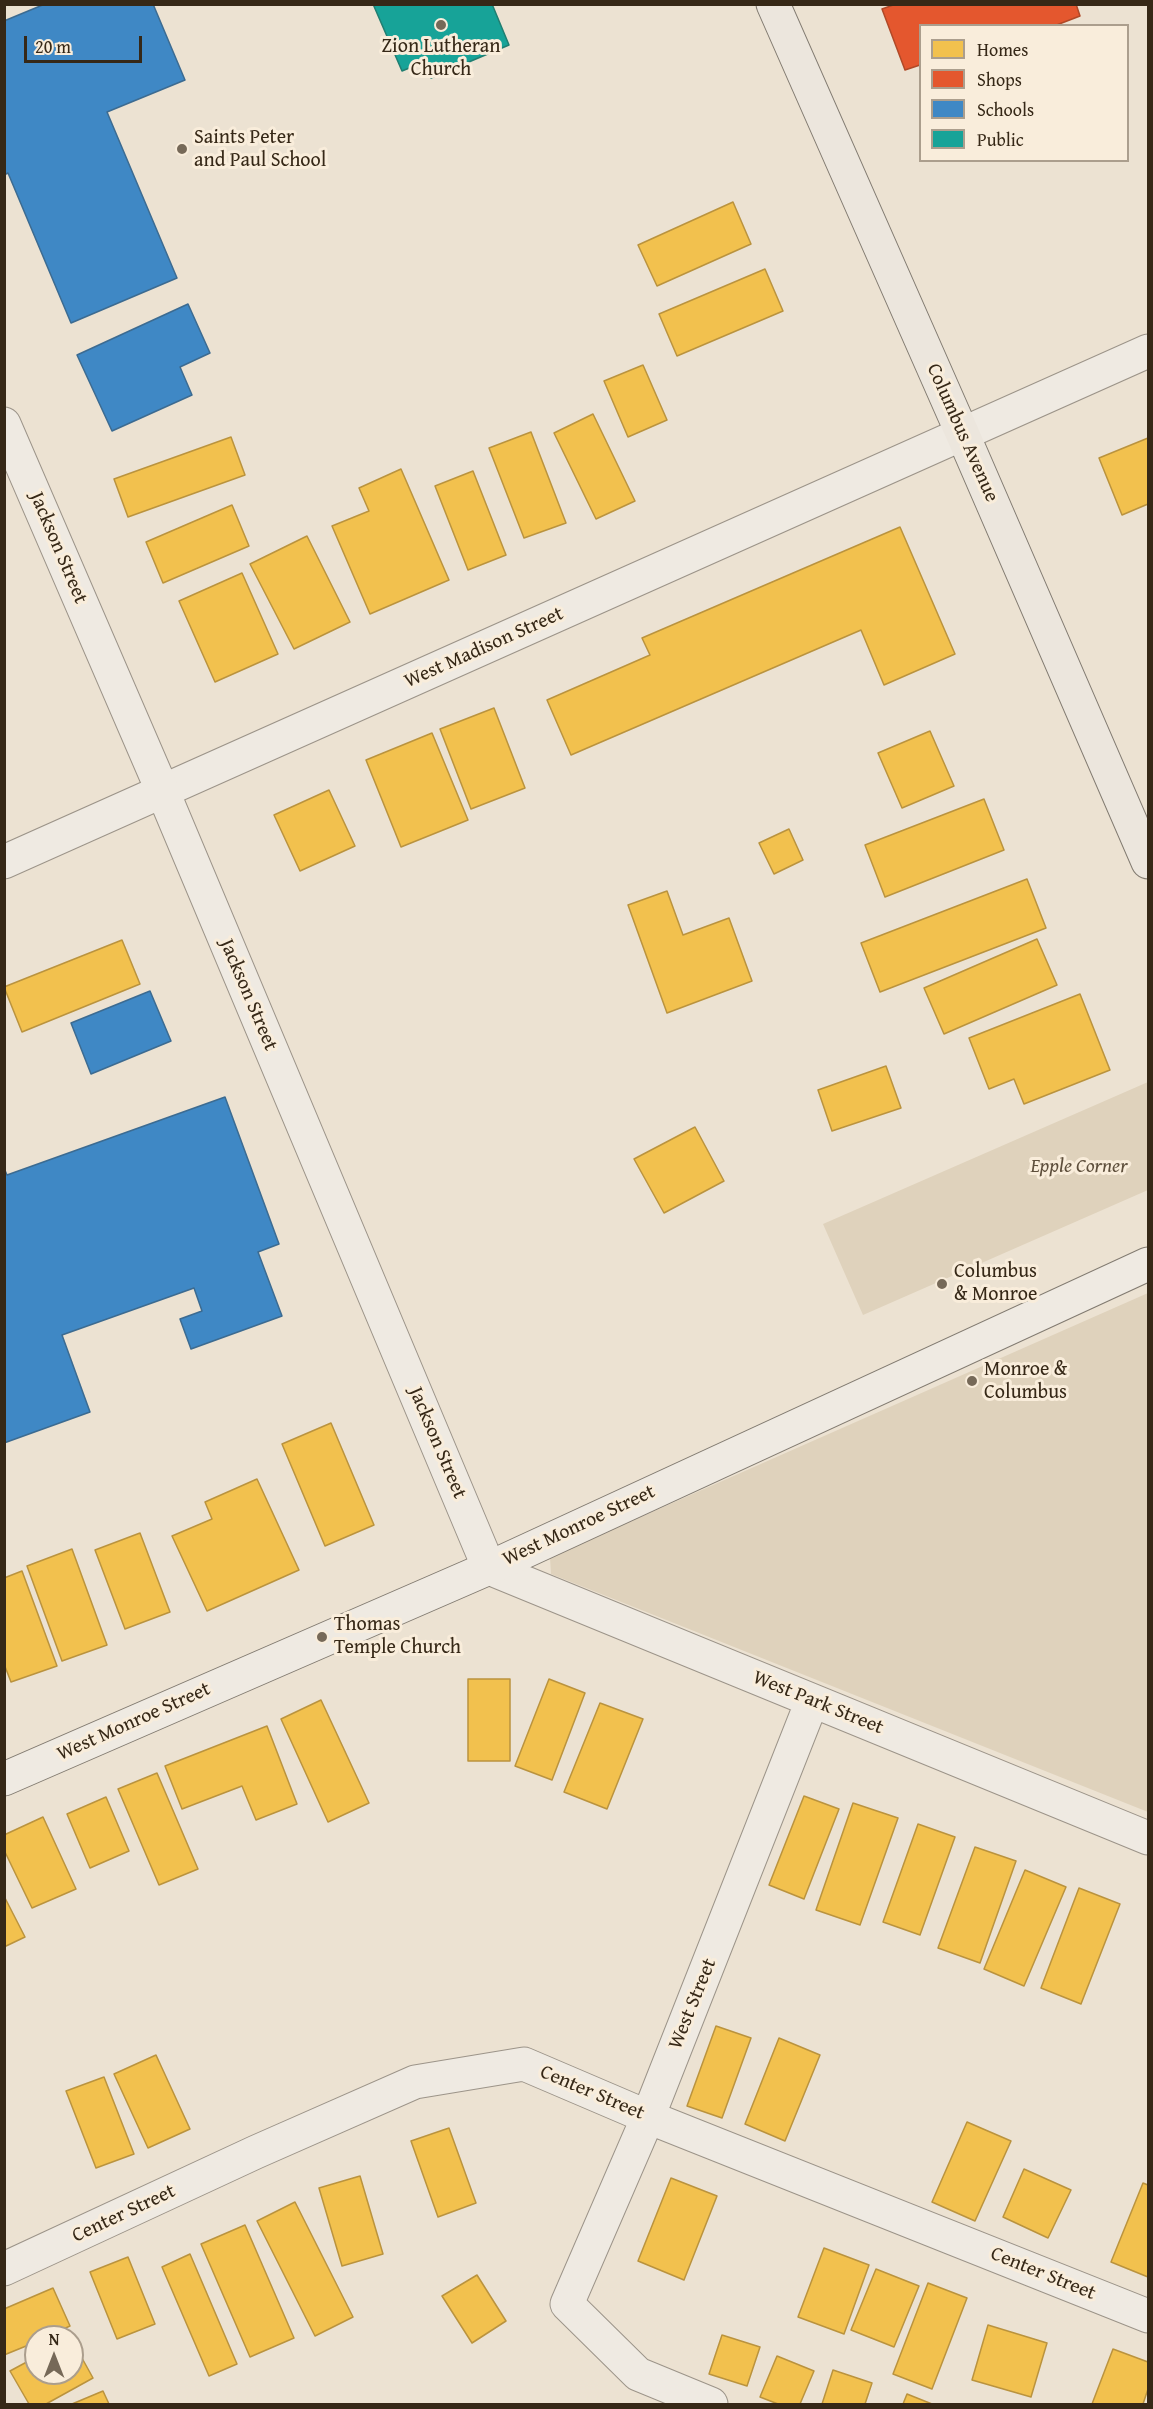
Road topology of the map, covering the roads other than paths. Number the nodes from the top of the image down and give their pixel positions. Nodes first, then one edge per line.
1 (773, 4) edge
2 (1149, 351) edge
3 (4, 424) edge
4 (963, 435) junction
5 (163, 792) junction
6 (4, 862) edge
7 (1149, 862) edge
8 (1149, 1264) edge
9 (489, 1568) junction
10 (812, 1701) junction
11 (4, 1779) edge
12 (1149, 1838) edge
13 (648, 2117) junction
14 (4, 2269) edge
15 (1149, 2316) edge
16 (711, 2404) edge

1 - 4 main road, Columbus Avenue
2 - 4 street, West Madison Street
3 - 5 street, Jackson Street
4 - 5 street, West Madison Street
4 - 7 main road, Columbus Avenue
5 - 6 street, West Madison Street
5 - 9 street, Jackson Street
8 - 9 street, West Monroe Street
9 - 10 street, West Park Street
9 - 11 street, West Monroe Street
10 - 12 street, West Park Street
10 - 13 street, West Street
13 - 14 street, Center Street
13 - 15 street, Center Street
13 - 16 street, West Street

